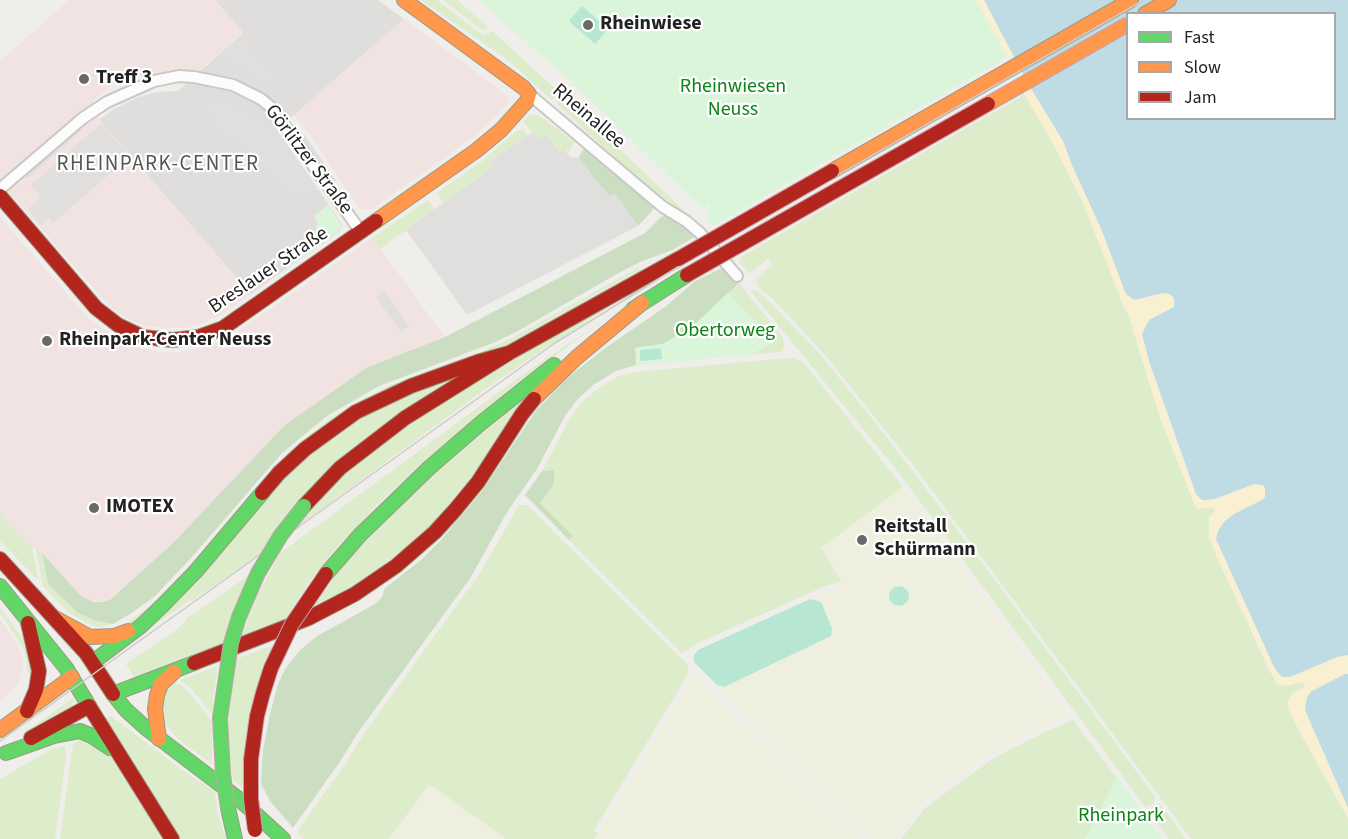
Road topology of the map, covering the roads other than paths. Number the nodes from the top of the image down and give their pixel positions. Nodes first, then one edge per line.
1 (404, 0) edge
2 (1131, 0) edge
3 (1169, 0) edge
4 (1148, 12) edge
5 (1126, 25) edge
6 (530, 94) junction
7 (0, 189) edge
8 (0, 196) edge
9 (362, 232) junction
10 (737, 276) dead end
11 (642, 303) junction
12 (508, 353) junction
13 (0, 559) edge
14 (0, 586) edge
15 (55, 618) junction
16 (28, 620) junction
17 (141, 626) junction
18 (95, 667) junction
19 (176, 669) junction
20 (72, 677) junction
21 (94, 686) junction
22 (113, 694) junction
23 (88, 706) junction
24 (27, 711) junction
25 (0, 730) edge
26 (159, 739) junction
27 (117, 754) junction
28 (3, 755) edge
29 (256, 834) edge
30 (171, 839) edge
31 (235, 839) edge
32 (283, 839) edge

1 - 6 main road, Rheinallee
2 - 12 main road, bridge
3 - 4 main road
5 - 11 main road, bridge
6 - 9 main road, Breslauer Straße
6 - 10 street, Rheinallee
7 - 9 street, Görlitzer Straße
8 - 9 main road, Breslauer Straße
11 - 19 main road
11 - 29 main road, bridge
12 - 17 main road
12 - 31 main road, bridge
13 - 15 main road
14 - 16 main road
15 - 17 main road
15 - 18 main road
16 - 20 main road
16 - 24 main road
17 - 18 main road
18 - 20 main road
18 - 21 main road
18 - 22 main road
19 - 22 main road
19 - 26 main road
20 - 21 main road
20 - 23 main road
20 - 24 main road
21 - 22 main road
21 - 23 main road
22 - 23 main road
22 - 26 main road
23 - 27 main road
23 - 28 main road
24 - 25 main road
26 - 32 main road
27 - 28 main road
27 - 30 main road

